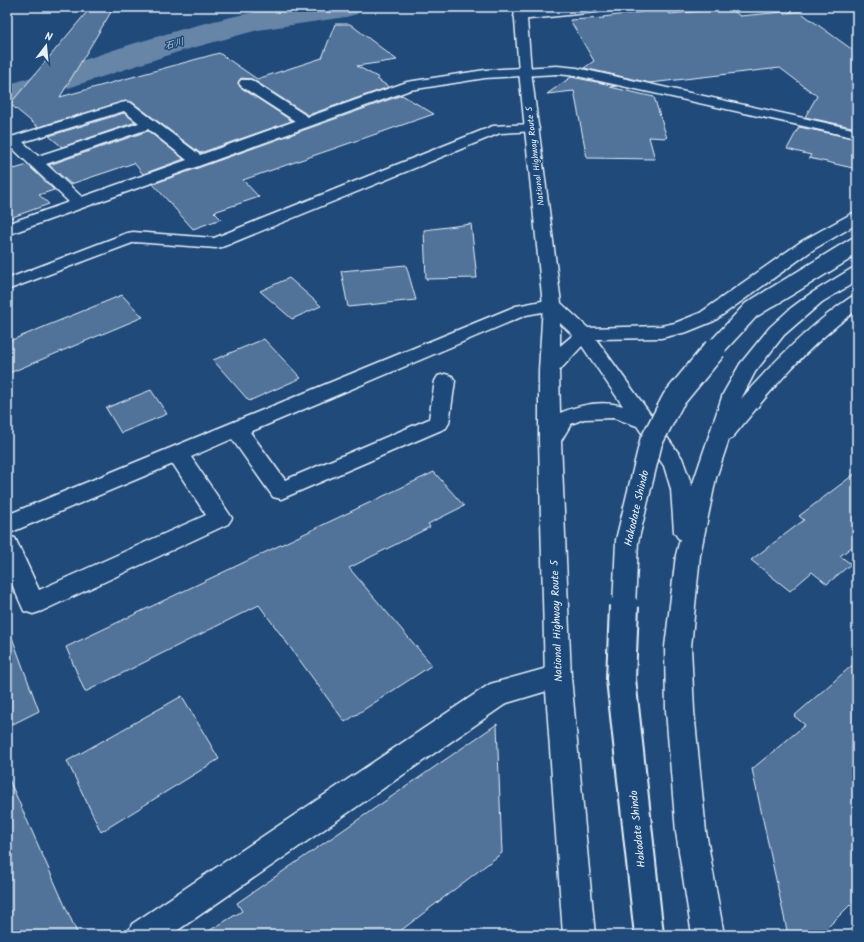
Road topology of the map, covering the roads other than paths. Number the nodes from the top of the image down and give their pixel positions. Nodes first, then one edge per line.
1 (615, 7) edge
2 (520, 11) edge
3 (525, 71) junction
4 (246, 83) dead end
5 (306, 122) junction
6 (150, 124) junction
7 (532, 128) junction
8 (857, 134) edge
9 (198, 161) junction
10 (36, 162) junction
11 (79, 203) junction
12 (857, 217) edge
13 (7, 230) edge
14 (857, 245) edge
15 (857, 273) edge
16 (7, 285) edge
17 (857, 301) edge
18 (552, 305) junction
19 (584, 335) junction
20 (549, 370) junction
21 (445, 381) dead end
22 (643, 421) junction
23 (236, 429) junction
24 (550, 440) junction
25 (720, 440) junction
26 (178, 454) junction
27 (7, 525) edge
28 (7, 545) edge
29 (688, 555) junction
30 (558, 677) junction
31 (143, 935) edge
32 (579, 935) edge
33 (649, 935) edge
34 (708, 935) edge

1 - 2 main road
2 - 3 main road, National Highway Route 5
3 - 5 main road
3 - 7 main road, National Highway Route 5
3 - 8 main road
4 - 5 main road
5 - 9 main road
6 - 9 main road
6 - 10 main road
6 - 10 main road
7 - 16 main road
7 - 18 main road, National Highway Route 5
9 - 11 main road
10 - 11 main road
11 - 13 main road
12 - 19 main road
14 - 33 main road, Hakodate Shindo, bridge
15 - 25 main road
17 - 25 main road
18 - 19 main road
18 - 20 main road, National Highway Route 5
18 - 23 main road
19 - 20 main road
19 - 22 main road
20 - 24 main road, National Highway Route 5
21 - 23 main road
22 - 24 main road
22 - 29 main road
23 - 26 main road
24 - 30 main road, National Highway Route 5
25 - 29 main road
26 - 27 main road
26 - 28 main road
29 - 34 main road
30 - 31 main road
30 - 32 main road, National Highway Route 5

